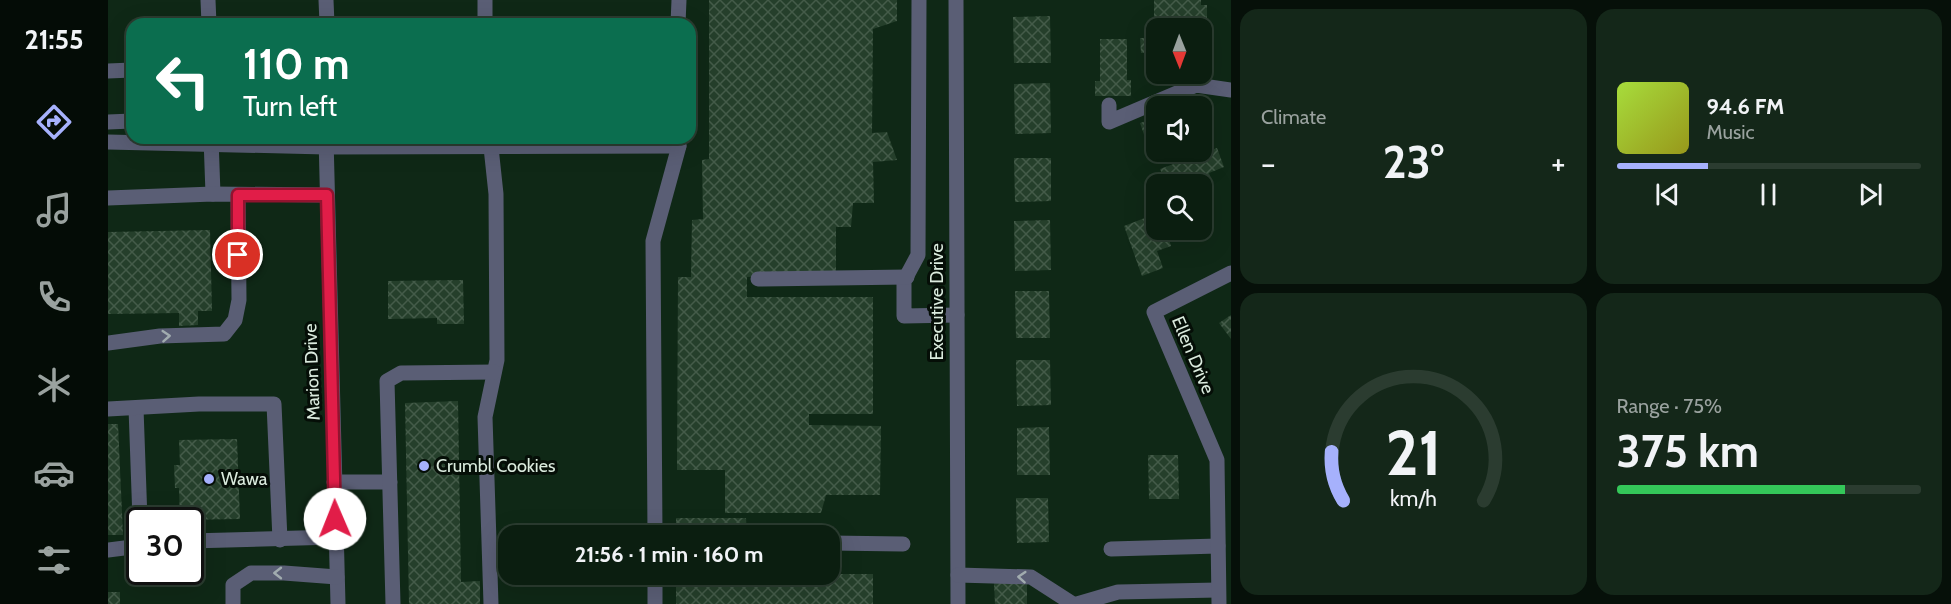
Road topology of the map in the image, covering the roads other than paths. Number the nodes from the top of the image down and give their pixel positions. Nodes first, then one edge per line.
1 (208, 0) edge
2 (326, 0) edge
3 (485, 0) edge
4 (679, 0) edge
5 (919, 0) edge
6 (956, 0) edge
7 (209, 18) edge
8 (327, 18) edge
9 (485, 18) edge
10 (678, 18) edge
11 (126, 70) edge
12 (108, 71) edge
13 (1231, 90) edge
14 (1109, 105) dead end
15 (126, 121) edge
16 (108, 122) edge
17 (108, 142) edge
18 (126, 142) edge
19 (211, 144) edge
20 (326, 144) edge
21 (491, 144) edge
22 (678, 144) edge
23 (213, 194) junction
24 (238, 195) junction
25 (327, 195) junction
26 (108, 198) edge
27 (1231, 273) edge
28 (907, 277) junction
29 (758, 279) dead end
30 (957, 315) junction
31 (108, 343) edge
32 (494, 372) junction
33 (136, 408) junction
34 (108, 410) edge
35 (334, 482) junction
36 (390, 482) junction
37 (140, 507) edge
38 (654, 525) edge
39 (336, 537) junction
40 (280, 540) junction
41 (204, 541) edge
42 (840, 543) edge
43 (903, 544) dead end
44 (1218, 546) junction
45 (126, 548) edge
46 (1111, 549) dead end
47 (108, 550) edge
48 (958, 575) junction
49 (337, 577) junction
50 (655, 585) edge
51 (1219, 597) edge
52 (233, 604) edge
53 (338, 604) edge
54 (393, 604) edge
55 (491, 604) edge
56 (655, 604) edge
57 (958, 604) edge
58 (1075, 604) edge

1 - 7 street
2 - 8 street
3 - 9 street
4 - 10 street
5 - 28 street
6 - 30 street, Executive Drive
11 - 12 street
13 - 14 street
15 - 16 street
17 - 18 street
19 - 23 street
20 - 25 street, Marion Drive
21 - 32 street
22 - 38 street
23 - 24 street
23 - 26 street
24 - 25 street
31 -> 24 street
25 - 35 street, Marion Drive
27 - 44 street, Ellen Drive
28 - 29 street
28 - 30 street
30 - 48 street, Executive Drive
32 - 36 street
32 - 55 street
33 - 34 street
33 - 37 street
33 - 40 street
35 - 36 street
35 - 39 street, Marion Drive
36 - 54 street
39 - 40 street
39 - 49 street, Marion Drive
40 - 41 street
42 - 43 street
44 - 46 street
44 - 51 street, Ellen Drive
45 - 47 street
48 - 57 street, Executive Drive
58 -> 48 street
49 -> 52 street
49 - 53 street, Marion Drive
50 - 56 street
51 - 58 street

